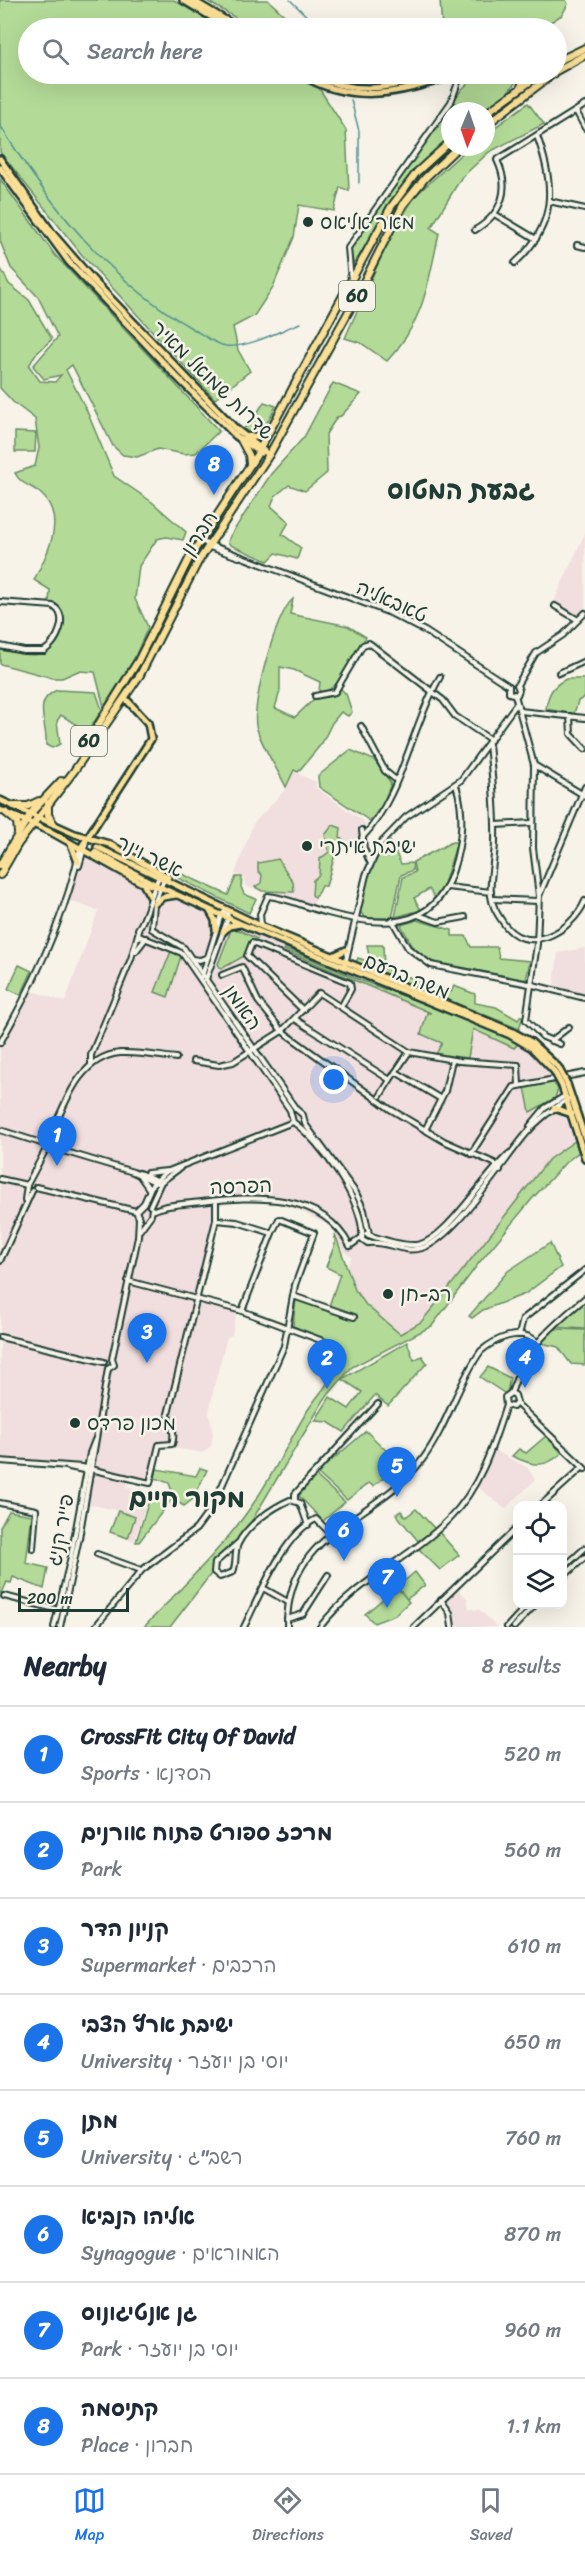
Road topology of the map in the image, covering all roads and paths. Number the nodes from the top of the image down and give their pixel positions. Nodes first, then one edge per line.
1 (183, 0) edge
2 (192, 0) edge
3 (213, 18) edge
4 (222, 18) edge
5 (585, 48) edge
6 (585, 55) edge
7 (567, 57) edge
8 (567, 65) edge
9 (321, 84) edge
10 (336, 84) edge
11 (400, 84) edge
12 (425, 84) edge
13 (455, 84) edge
14 (457, 84) edge
15 (521, 84) edge
16 (527, 84) edge
17 (530, 84) edge
18 (456, 89) junction
19 (519, 89) junction
20 (585, 105) edge
21 (495, 106) edge
22 (576, 111) junction
23 (495, 117) edge
24 (585, 128) edge
25 (537, 136) junction
26 (441, 150) edge
27 (448, 156) edge
28 (0, 159) edge
29 (0, 168) edge
30 (549, 201) junction
31 (585, 209) edge
32 (496, 215) junction
33 (475, 230) dead end
34 (536, 239) junction
35 (577, 245) dead end
36 (585, 246) edge
37 (347, 255) junction
38 (361, 263) junction
39 (516, 263) dead end
40 (351, 284) junction
41 (266, 436) junction
42 (243, 439) junction
43 (259, 450) junction
44 (268, 455) junction
45 (250, 466) junction
46 (200, 541) junction
47 (209, 545) junction
48 (0, 602) edge
49 (555, 606) dead end
50 (585, 613) edge
51 (578, 620) junction
52 (0, 646) edge
53 (585, 661) edge
54 (559, 673) dead end
55 (440, 677) dead end
56 (517, 685) junction
57 (508, 686) junction
58 (120, 691) junction
59 (432, 692) junction
60 (515, 695) junction
61 (315, 696) dead end
62 (123, 700) junction
63 (518, 702) junction
64 (520, 711) junction
65 (570, 716) junction
66 (585, 718) edge
67 (361, 726) dead end
68 (490, 742) junction
69 (585, 749) edge
70 (534, 765) junction
71 (396, 780) junction
72 (456, 785) junction
73 (585, 787) edge
74 (583, 795) edge
75 (46, 799) junction
76 (0, 800) edge
77 (14, 806) junction
78 (2, 811) edge
79 (31, 813) junction
80 (38, 816) junction
81 (29, 823) junction
82 (54, 824) junction
83 (532, 824) junction
84 (496, 825) junction
85 (362, 830) dead end
86 (18, 833) junction
87 (87, 837) junction
88 (362, 838) junction
89 (68, 841) junction
90 (82, 850) junction
91 (78, 862) junction
92 (370, 862) junction
93 (0, 865) edge
94 (75, 872) junction
95 (0, 875) edge
96 (163, 876) junction
97 (140, 882) junction
98 (156, 886) junction
99 (447, 887) junction
100 (491, 892) junction
101 (178, 895) junction
102 (150, 896) junction
103 (492, 899) junction
104 (538, 899) junction
105 (585, 901) edge
106 (154, 904) junction
107 (206, 908) junction
108 (227, 910) junction
109 (221, 915) junction
110 (418, 915) junction
111 (465, 917) dead end
112 (228, 918) junction
113 (355, 920) junction
114 (392, 921) junction
115 (143, 924) junction
116 (241, 924) junction
117 (261, 926) junction
118 (152, 929) junction
119 (216, 930) junction
120 (223, 932) junction
121 (138, 933) junction
122 (147, 938) junction
123 (537, 939) junction
124 (351, 943) junction
125 (346, 950) junction
126 (208, 956) junction
127 (332, 956) junction
128 (191, 958) junction
129 (131, 959) junction
130 (344, 963) junction
131 (202, 974) junction
132 (222, 975) dead end
133 (200, 979) junction
134 (206, 980) junction
135 (529, 984) junction
136 (585, 998) edge
137 (341, 1007) junction
138 (303, 1010) junction
139 (295, 1019) junction
140 (569, 1027) dead end
141 (282, 1031) junction
142 (246, 1037) junction
143 (550, 1041) junction
144 (267, 1042) junction
145 (0, 1043) edge
146 (560, 1044) dead end
147 (252, 1051) junction
148 (409, 1052) junction
149 (176, 1058) dead end
150 (452, 1060) junction
151 (193, 1061) dead end
152 (91, 1064) junction
153 (396, 1072) junction
154 (585, 1073) edge
155 (390, 1080) junction
156 (519, 1085) junction
157 (380, 1095) dead end
158 (568, 1097) junction
159 (441, 1099) junction
160 (554, 1108) junction
161 (299, 1112) junction
162 (572, 1114) junction
163 (304, 1118) junction
164 (294, 1121) junction
165 (0, 1130) edge
166 (424, 1130) junction
167 (526, 1134) junction
168 (582, 1135) edge
169 (49, 1139) junction
170 (41, 1143) junction
171 (53, 1148) junction
172 (45, 1151) junction
173 (471, 1154) junction
174 (585, 1158) edge
175 (192, 1161) junction
176 (497, 1168) junction
177 (170, 1170) junction
178 (135, 1173) junction
179 (144, 1173) junction
180 (0, 1179) edge
181 (157, 1182) junction
182 (31, 1186) junction
183 (150, 1189) junction
184 (216, 1201) junction
185 (143, 1204) junction
186 (151, 1208) junction
187 (136, 1212) junction
188 (139, 1218) junction
189 (146, 1219) junction
190 (216, 1221) junction
191 (272, 1233) junction
192 (366, 1236) junction
193 (138, 1237) junction
194 (366, 1243) junction
195 (350, 1246) junction
196 (0, 1261) edge
197 (585, 1270) edge
198 (128, 1281) junction
199 (293, 1296) junction
200 (196, 1298) junction
201 (585, 1298) edge
202 (242, 1311) junction
203 (354, 1317) dead end
204 (290, 1327) junction
205 (519, 1335) junction
206 (0, 1337) edge
207 (536, 1341) junction
208 (331, 1344) dead end
209 (112, 1359) junction
210 (104, 1362) junction
211 (108, 1369) junction
212 (511, 1394) junction
213 (378, 1404) dead end
214 (517, 1404) junction
215 (507, 1406) junction
216 (95, 1439) junction
217 (89, 1459) junction
218 (0, 1461) edge
219 (78, 1466) junction
220 (67, 1467) junction
221 (584, 1468) edge
222 (88, 1470) junction
223 (295, 1501) junction
224 (546, 1501) edge
225 (0, 1503) edge
226 (308, 1525) junction
227 (513, 1532) edge
228 (331, 1534) junction
229 (239, 1542) junction
230 (585, 1548) edge
231 (33, 1549) dead end
232 (97, 1554) dead end
233 (585, 1557) edge
234 (567, 1564) edge
235 (142, 1570) junction
236 (567, 1573) edge
237 (328, 1575) dead end
238 (263, 1588) junction
239 (4, 1596) dead end
240 (441, 1600) junction
241 (288, 1602) junction
242 (524, 1609) edge
243 (532, 1609) edge
244 (61, 1611) junction
245 (287, 1619) junction
246 (516, 1626) edge
247 (54, 1627) edge
248 (60, 1627) edge
249 (95, 1627) edge
250 (244, 1627) edge
251 (287, 1627) edge
252 (320, 1627) edge
253 (414, 1627) edge
254 (452, 1627) edge
255 (507, 1627) edge

1 - 3 main road
2 - 4 main road
5 - 7 highway
6 - 8 highway
9 - 12 main road
10 - 11 main road
13 - 18 street
14 - 18 street
15 - 19 highway
16 - 19 highway
17 - 23 highway
18 - 37 street
19 - 21 highway
20 - 22 street
22 - 24 street
22 - 25 street
25 - 30 street
25 - 32 street
26 - 38 highway, 60
27 - 44 highway, חברון / 60
28 - 42 main road, שדרות שמואל מאיר
29 - 42 main road, שדרות שמואל מאיר
30 - 31 street
30 - 34 street
32 - 33 street
32 - 34 street
34 - 39 street
35 - 36 street
37 - 38 street
37 - 40 street
38 - 40 highway, 60
40 - 41 highway, 60
41 - 42 highway
41 - 43 highway, 60
42 - 43 main road, שדרות שמואל מאיר
42 - 45 highway
43 - 44 main road, שדרות שמואל מאיר
43 - 45 highway, 60
44 - 47 highway, חברון / 60
45 - 46 highway, חברון / 60
46 - 47 street, טאבאליה
46 - 58 highway, חברון / 60
47 - 57 street, טאבאליה
47 - 62 highway, חברון / 60
48 - 52 street
49 - 51 street
50 - 51 street
51 - 56 street
53 - 54 street
55 - 59 street
56 - 57 street
56 - 60 street
57 - 60 street, טאבאליה
58 - 62 main road
58 - 75 highway, חברון / 60
59 - 61 street
59 - 68 street
59 - 71 street
60 - 63 street, טאבאליה
62 - 75 highway, חברון / 60
62 - 87 main road
63 - 64 street, טאבאליה
63 - 68 street
64 - 65 street
64 - 70 street, טאבאליה
65 - 66 street
65 - 69 street
67 - 71 street
68 - 72 street
68 - 84 street
70 - 74 street
70 - 83 street, טאבאליה
71 - 88 street
72 - 92 street
72 - 99 street
73 - 74 street
74 - 104 street
75 - 77 highway
75 - 79 highway, חברון / 60
75 - 80 highway, חברון / 60
75 - 82 highway
76 - 77 main road
77 - 79 main road
78 - 81 main road
78 - 86 highway
79 - 80 main road
79 - 81 highway, חברון / 60
80 - 81 highway, חברון / 60
80 - 82 main road
81 - 86 highway, חברון / 60
81 - 89 main road
81 - 95 highway, חברון / 60
82 - 87 main road
83 - 84 street
83 - 104 street, טאבאליה
84 - 100 street
85 - 88 street
86 - 93 highway, 60
87 - 90 main road
87 - 96 main road
88 - 92 street
89 - 90 main road
89 - 91 main road
90 - 91 street
90 - 94 street
90 - 97 main road
91 - 94 street
92 - 113 street
94 - 145 street
96 - 98 street
96 - 98 main road, אשר וינר
96 - 108 main road, משה ברעם
97 - 98 main road
97 - 102 main road
98 - 101 main road, משה ברעם
98 - 102 street
98 - 106 street
99 - 100 street
99 - 110 street
100 - 103 street
101 - 106 main road
101 - 107 main road, משה ברעם
102 - 115 street
103 - 104 street
103 - 123 street
104 - 123 street
105 - 123 street
106 - 118 street
107 - 109 main road, משה ברעם
107 - 119 main road
108 - 109 street
108 - 112 street
108 - 117 main road, משה ברעם
109 - 112 main road, משה ברעם
109 - 119 street
110 - 111 street
110 - 114 street
112 - 116 main road, משה ברעם
112 - 120 street
113 - 114 street
113 - 117 street
113 - 124 street
114 - 135 street
115 - 118 street, האומן
115 - 121 street
116 - 120 main road
116 - 130 main road, משה ברעם
117 - 127 main road, משה ברעם
118 - 122 street
118 - 128 street, האומן
119 - 126 street
120 - 134 street
121 - 122 street, האומן
121 - 129 street
122 - 129 street
122 - 133 street, האומן
123 - 135 street
124 - 125 street
124 - 130 street
125 - 127 main road
125 - 130 street
126 - 128 street
126 - 131 street
127 - 130 main road, משה ברעם
128 - 131 street, האומן
129 - 152 street
130 - 158 main road, משה ברעם, bridge
131 - 133 street
131 - 134 street, האומן
132 - 141 street
133 - 147 street, האומן
134 - 142 street, האומן
135 - 136 street
135 - 143 street
137 - 138 street
137 - 138 street
137 - 148 street
138 - 139 street
139 - 141 street
139 - 155 street
140 - 143 street
141 - 144 street
141 - 166 street
142 - 144 street
142 - 147 street, האומן
143 - 146 street
144 - 147 street
147 - 151 street
147 - 161 street, האומן
147 - 164 street, האומן
148 - 150 street
148 - 153 street
149 - 152 street
150 - 156 street
150 - 159 street
152 - 169 street
153 - 155 street
153 - 159 street
154 - 156 street
155 - 157 street
156 - 173 street
158 - 160 street
158 - 162 main road, משה ברעם
158 - 167 street
158 - 168 main road, משה ברעם
159 - 166 street
160 - 162 main road
160 - 167 street
161 - 163 street, האומן
161 - 164 street
162 - 168 main road, משה ברעם
163 - 164 street
163 - 192 street, האומן
164 - 175 street
164 - 192 street, האומן
165 - 170 street
166 - 173 street
167 - 176 street
168 - 174 main road, משה ברעם
169 - 170 street
169 - 171 street
170 - 172 street
171 - 172 street
171 - 178 street
172 - 182 street
173 - 176 street
175 - 177 street
175 - 181 street
176 - 192 street
176 - 194 street
177 - 179 street
177 - 181 street
178 - 179 street
178 - 181 street
178 - 183 street
179 - 181 street
180 - 182 street
181 - 183 street
181 - 186 street
182 - 187 street
182 - 196 street
183 - 185 street
184 - 186 street, הפרסה
184 - 190 street
184 - 195 street, הפרסה
185 - 186 street
185 - 187 street
186 - 189 street
187 - 188 street
188 - 189 street
188 - 193 street
189 - 193 street
190 - 191 street
190 - 200 street
191 - 199 street
191 - 202 street
192 - 194 street
192 - 194 street
192 - 195 street
193 - 198 street
194 - 195 street
197 - 205 street
198 - 200 street
198 - 209 street
199 - 203 street
199 - 204 street
200 - 202 street
200 - 222 street
201 - 207 street
202 - 204 street
204 - 208 street
204 - 235 street
205 - 207 street
205 - 228 street
206 - 210 street
207 - 212 street
209 - 210 street
209 - 211 street, פייר קניג
210 - 211 street
211 - 216 street, פייר קניג
212 - 214 street
212 - 215 street
213 - 223 street
214 - 215 street
214 - 221 street
215 - 252 street
216 - 217 street, פייר קניג
216 - 222 street, פייר קניג
217 - 219 street
217 - 222 street, פייר קניג
218 - 220 street
219 - 220 street
219 - 222 street
220 - 222 street
221 - 224 street
222 - 244 street, פייר קניג
223 - 226 street
223 - 229 street
225 - 231 street
226 - 228 street
226 - 238 street
227 - 240 street
228 - 241 street
229 - 229 street
230 - 234 street
232 - 235 street
233 - 236 street
235 - 249 street
237 - 245 street
238 - 241 street
238 - 250 street
239 - 244 street
240 - 253 street
240 - 254 street
241 - 245 street
242 - 255 street
243 - 246 street
244 - 247 street, פייר קניג
244 - 248 street, פייר קניג
245 - 251 street

